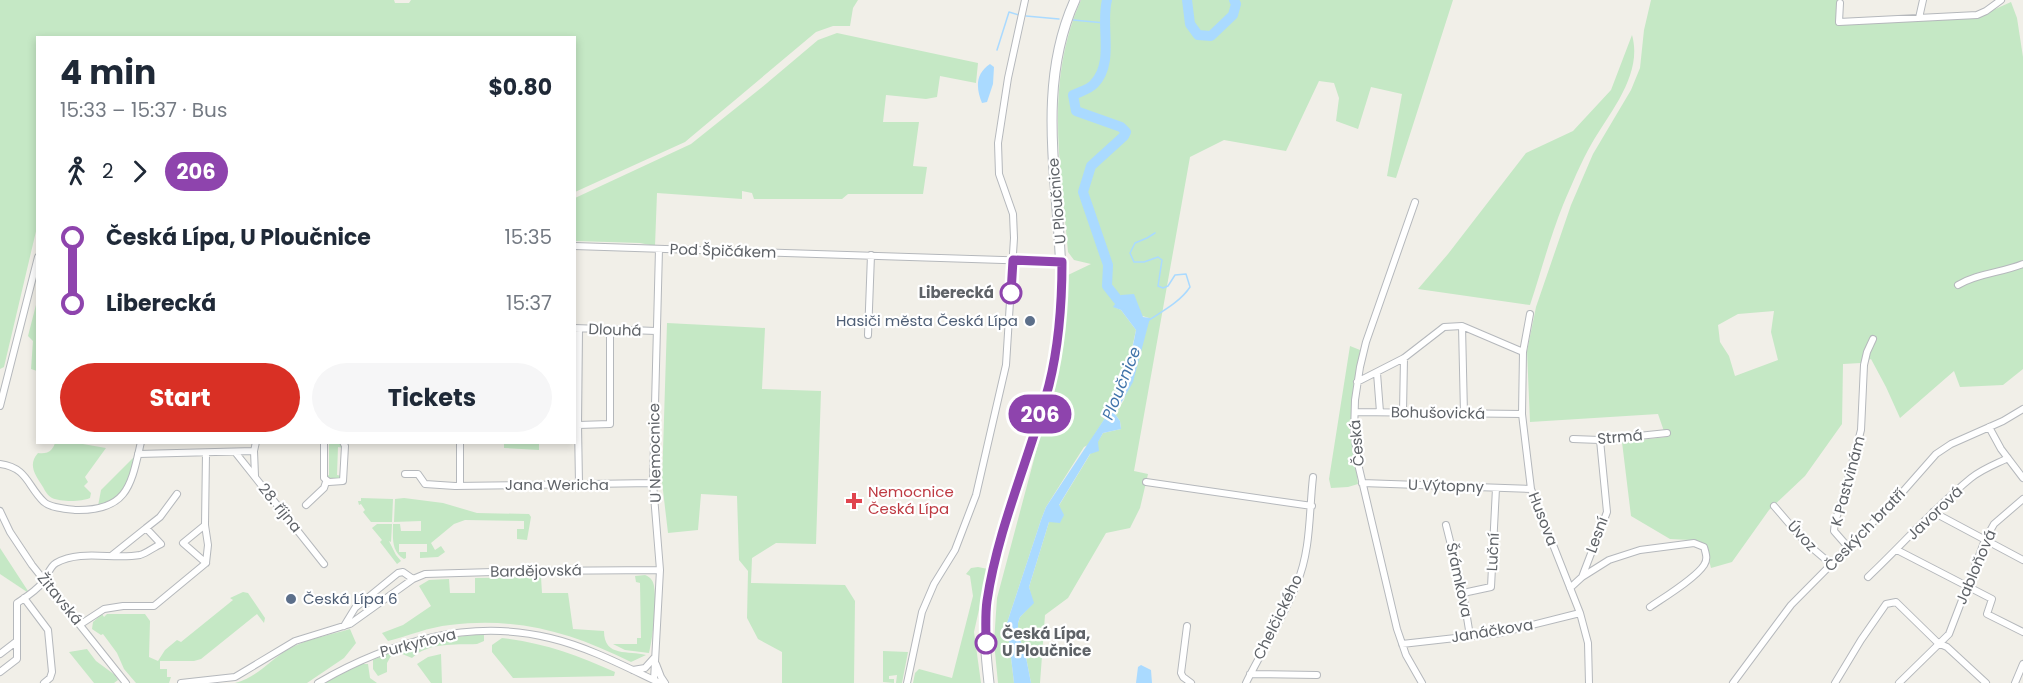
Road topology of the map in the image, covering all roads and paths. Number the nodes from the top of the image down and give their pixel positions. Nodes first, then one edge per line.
1 (1025, 0) edge
2 (1075, 0) edge
3 (1923, 0) edge
4 (2001, 0) edge
5 (1840, 3) dead end
6 (1919, 18) junction
7 (1414, 202) dead end
8 (576, 246) edge
9 (659, 249) junction
10 (871, 255) junction
11 (1013, 260) junction
12 (1062, 262) junction
13 (2023, 264) edge
14 (36, 265) edge
15 (1958, 285) dead end
16 (1530, 314) dead end
17 (1462, 326) junction
18 (577, 329) edge
19 (610, 330) junction
20 (656, 331) junction
21 (868, 335) dead end
22 (1873, 339) dead end
23 (1523, 352) junction
24 (1404, 358) junction
25 (1377, 373) junction
26 (1357, 382) junction
27 (0, 406) edge
28 (2023, 409) edge
29 (1355, 412) junction
30 (1380, 412) junction
31 (1403, 412) junction
32 (1464, 414) junction
33 (1522, 414) junction
34 (578, 425) junction
35 (1989, 427) junction
36 (1667, 433) dead end
37 (1573, 439) dead end
38 (1600, 440) junction
39 (140, 444) edge
40 (256, 444) edge
41 (324, 444) edge
42 (344, 444) edge
43 (460, 444) edge
44 (254, 451) junction
45 (235, 452) junction
46 (206, 453) junction
47 (138, 454) junction
48 (2008, 458) junction
49 (0, 464) edge
50 (405, 474) dead end
51 (255, 476) junction
52 (1313, 477) dead end
53 (2023, 478) edge
54 (326, 482) junction
55 (1146, 482) dead end
56 (653, 483) junction
57 (1362, 483) junction
58 (579, 484) junction
59 (460, 486) junction
60 (1496, 488) junction
61 (1531, 489) junction
62 (177, 494) dead end
63 (2023, 499) edge
64 (306, 505) dead end
65 (1312, 506) junction
66 (1774, 506) dead end
67 (0, 512) edge
68 (1934, 512) junction
69 (205, 525) junction
70 (1446, 525) dead end
71 (146, 528) junction
72 (1985, 540) junction
73 (1848, 547) junction
74 (1897, 550) junction
75 (111, 556) junction
76 (2023, 560) edge
77 (206, 563) junction
78 (324, 564) dead end
79 (1831, 564) junction
80 (660, 570) junction
81 (1581, 577) junction
82 (1868, 577) dead end
83 (413, 579) junction
84 (45, 580) junction
85 (1966, 586) junction
86 (1570, 588) junction
87 (1463, 593) junction
88 (24, 598) junction
89 (1650, 608) dead end
90 (1580, 613) junction
91 (81, 624) junction
92 (344, 626) junction
93 (1187, 626) dead end
94 (2023, 632) edge
95 (1470, 636) junction
96 (17, 641) junction
97 (1938, 643) junction
98 (1402, 644) junction
99 (0, 654) edge
100 (655, 657) junction
101 (2023, 664) edge
102 (633, 670) junction
103 (0, 672) edge
104 (1250, 674) junction
105 (1317, 675) dead end
106 (657, 682) edge
107 (44, 683) edge
108 (126, 683) edge
109 (181, 683) edge
110 (318, 683) edge
111 (665, 683) edge
112 (907, 683) edge
113 (989, 683) edge
114 (1191, 683) edge
115 (1246, 683) edge
116 (1422, 683) edge
117 (1590, 683) edge
118 (1733, 683) edge
119 (1835, 683) edge
120 (1899, 683) edge
121 (1986, 683) edge
122 (2015, 683) edge

1 - 11 street
2 - 12 main road, U Ploučnice
3 - 6 street
4 - 6 street
5 - 6 street
7 - 26 street, Česká
8 - 9 street, Pod Špičákem
9 - 10 street, Pod Špičákem
9 - 20 street, U Nemocnice
10 - 11 street, Pod Špičákem
10 - 21 street
11 - 12 street, Pod Špičákem
11 - 112 street
12 - 113 main road, U Ploučnice
13 - 15 street
14 - 27 street
16 - 23 street, Husova
17 - 23 street
17 - 24 street
17 - 32 street
18 - 19 street, Dlouhá
18 - 34 street
19 - 20 street, Dlouhá
19 - 34 street
20 - 56 street, U Nemocnice
22 - 73 street, K Pastvinám
23 - 33 street, Husova
24 - 25 street
24 - 31 street
25 - 26 street
25 - 30 street
26 - 29 street, Česká
28 - 35 street, Českých bratří
29 - 30 street, Bohušovická
29 - 57 street, Česká
30 - 31 street, Bohušovická
31 - 32 street, Bohušovická
32 - 33 street, Bohušovická
33 - 61 street, Husova
34 - 58 street
35 - 48 street
35 - 73 street, Českých bratří
36 - 38 street, Strmá
37 - 38 street, Strmá
38 - 81 street, Lesní
39 - 47 street
40 - 44 street
41 - 54 street
42 - 54 street
43 - 59 street
44 - 45 street
44 - 51 street
45 - 46 street
45 - 51 street, 28. října
46 - 47 street
46 - 69 street
47 - 49 street
48 - 53 street
48 - 68 street, Javorová
50 - 59 street, Jana Wericha
51 - 78 street, 28. října
52 - 65 street, Chelčického
54 - 64 street
55 - 65 street
56 - 58 street, Jana Wericha
56 - 80 street, U Nemocnice
57 - 60 street, U Výtopny
57 - 98 street, Česká
58 - 59 street, Jana Wericha
60 - 61 street, U Výtopny
60 - 87 street, Luční
61 - 86 street, Husova
62 - 71 street
63 - 72 street, Jabloňová
65 - 104 street, Chelčického
66 - 79 street, Úvoz
67 - 84 street, Žitavská
68 - 72 street
68 - 74 street, Javorová
69 - 77 street
69 - 77 street
70 - 87 street, Šrámkova
71 - 75 street
71 - 75 street
72 - 76 street
72 - 85 street, Jabloňová
73 - 79 street, Českých bratří
74 - 82 street, Javorová
74 - 85 street
75 - 84 street
77 - 91 street
79 - 118 street, Českých bratří
80 - 83 street, Bardějovská
80 - 100 street, U Nemocnice
81 - 86 street, Lesní
81 - 89 street
83 - 92 street, Bardějovská
83 - 92 street, Bardějovská
84 - 88 street
84 - 91 street, Žitavská
85 - 94 street
85 - 97 street, Jabloňová
86 - 90 street, Husova
87 - 95 street, Šrámkova
88 - 96 street
88 - 107 street, Žitavská
90 - 95 street, Janáčkova
90 - 117 street, Husova
91 - 108 street, Žitavská
92 - 109 street, Bardějovská
93 - 114 street
95 - 98 street, Janáčkova
96 - 99 street
96 - 103 street
97 - 119 street
97 - 120 street, Jabloňová
97 - 121 street
98 - 116 street, Česká
100 - 102 street
100 - 106 street, U Nemocnice
100 - 111 street, U Nemocnice
101 - 122 street
102 - 106 street, Purkyňova
102 - 110 street, Purkyňova
104 - 105 street
104 - 115 street, Chelčického

